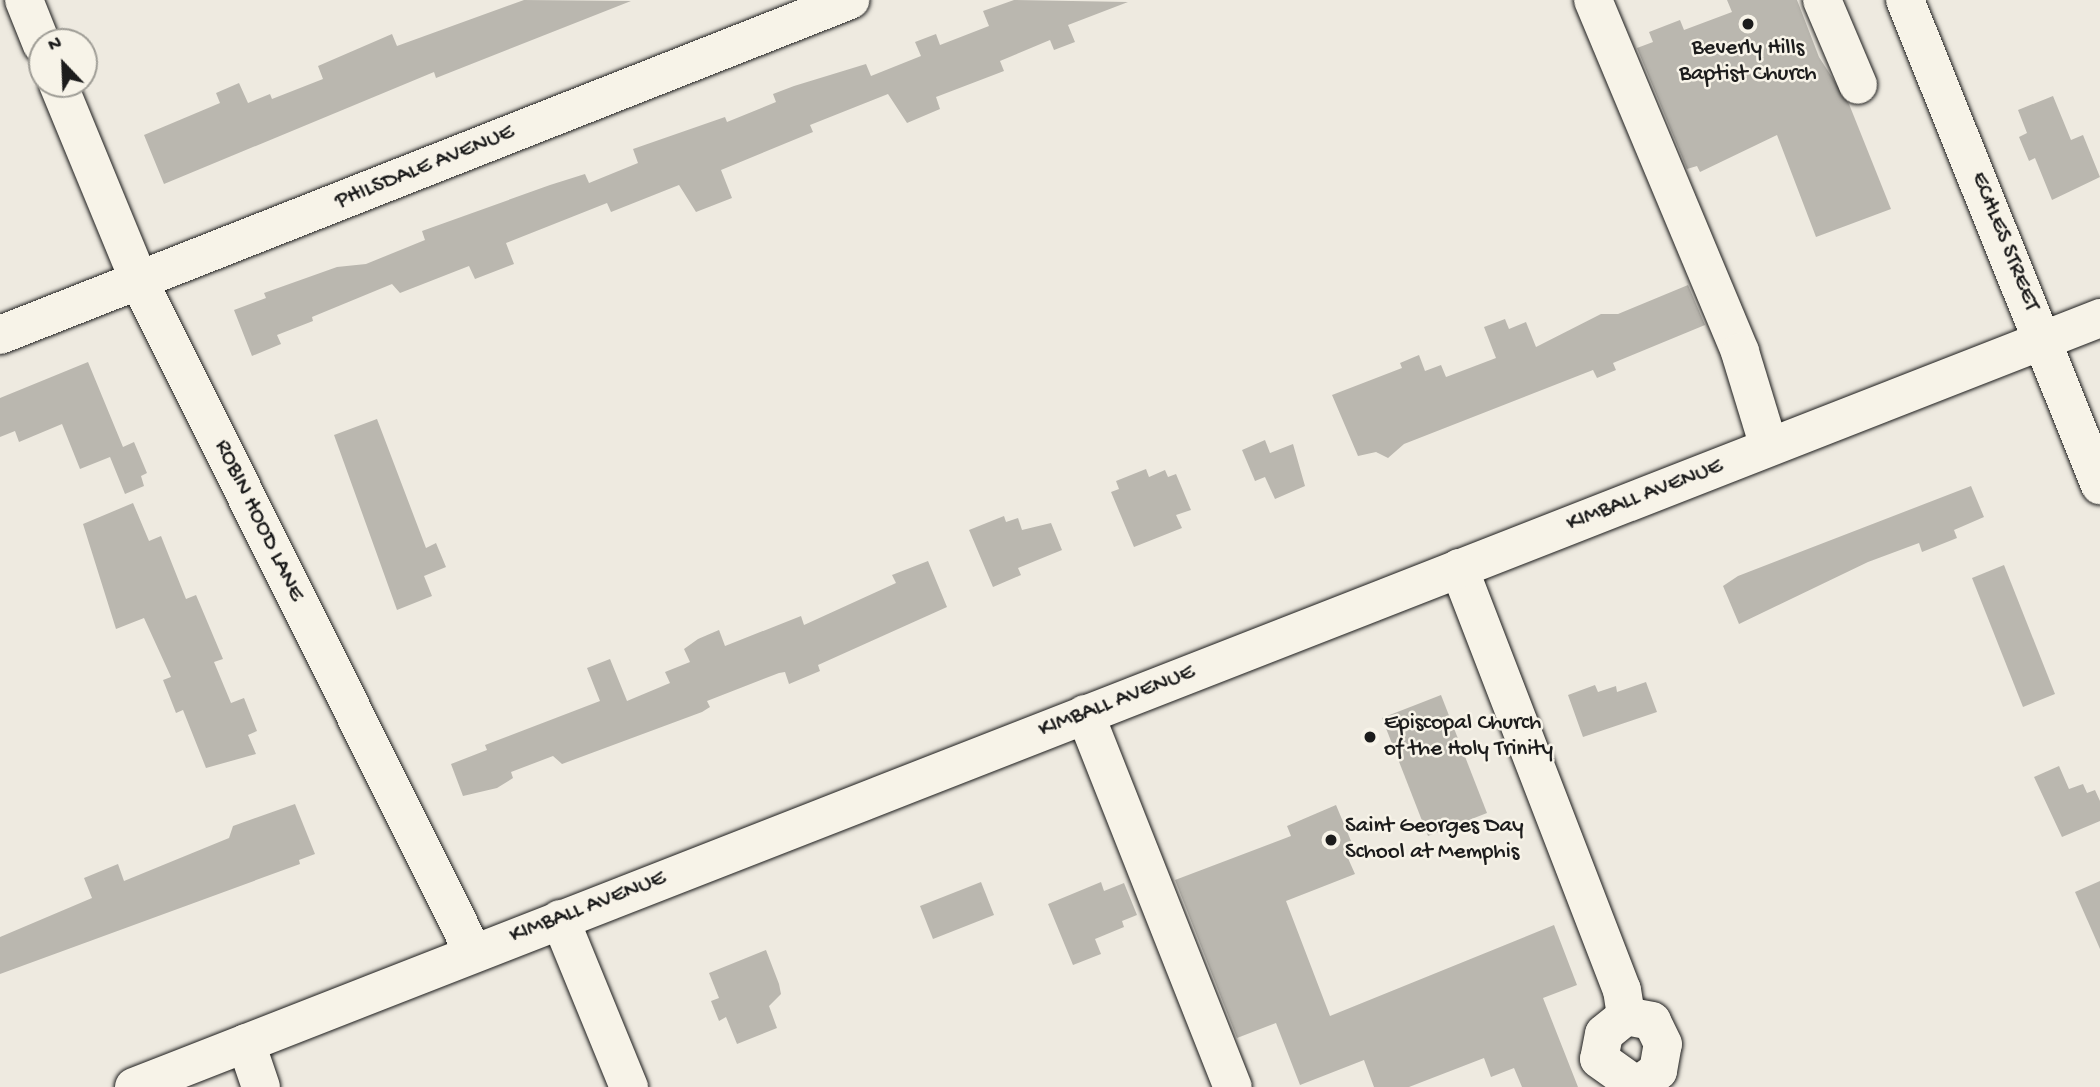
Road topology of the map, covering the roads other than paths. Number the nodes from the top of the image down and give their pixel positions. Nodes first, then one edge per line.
1 (24, 0) edge
2 (850, 0) edge
3 (1593, 0) edge
4 (1822, 0) edge
5 (1905, 0) edge
6 (35, 28) edge
7 (1858, 85) dead end
8 (64, 98) edge
9 (139, 281) junction
10 (2100, 318) edge
11 (0, 335) edge
12 (2044, 340) junction
13 (1769, 447) junction
14 (2100, 485) edge
15 (1459, 568) junction
16 (1085, 714) junction
17 (560, 919) junction
18 (472, 952) junction
19 (1626, 1016) dead end
20 (246, 1042) junction
21 (134, 1087) edge
22 (261, 1087) edge
23 (629, 1087) edge
24 (1233, 1087) edge

1 - 6 street
2 - 9 street, PHILSDALE AVENUE
3 - 13 street
4 - 7 street
5 - 12 street, ECHLES STREET
8 - 9 street, ROBIN HOOD LANE
9 - 11 street, PHILSDALE AVENUE
9 - 18 street, ROBIN HOOD LANE
10 - 12 street, KIMBALL AVENUE
12 - 13 street, KIMBALL AVENUE
12 - 14 street, ECHLES STREET
13 - 15 street, KIMBALL AVENUE
15 - 16 street, KIMBALL AVENUE
15 - 19 street
16 - 17 street, KIMBALL AVENUE
16 - 24 street
17 - 18 street, KIMBALL AVENUE
17 - 23 street
18 - 20 street, KIMBALL AVENUE
20 - 21 street, KIMBALL AVENUE
20 - 22 street

